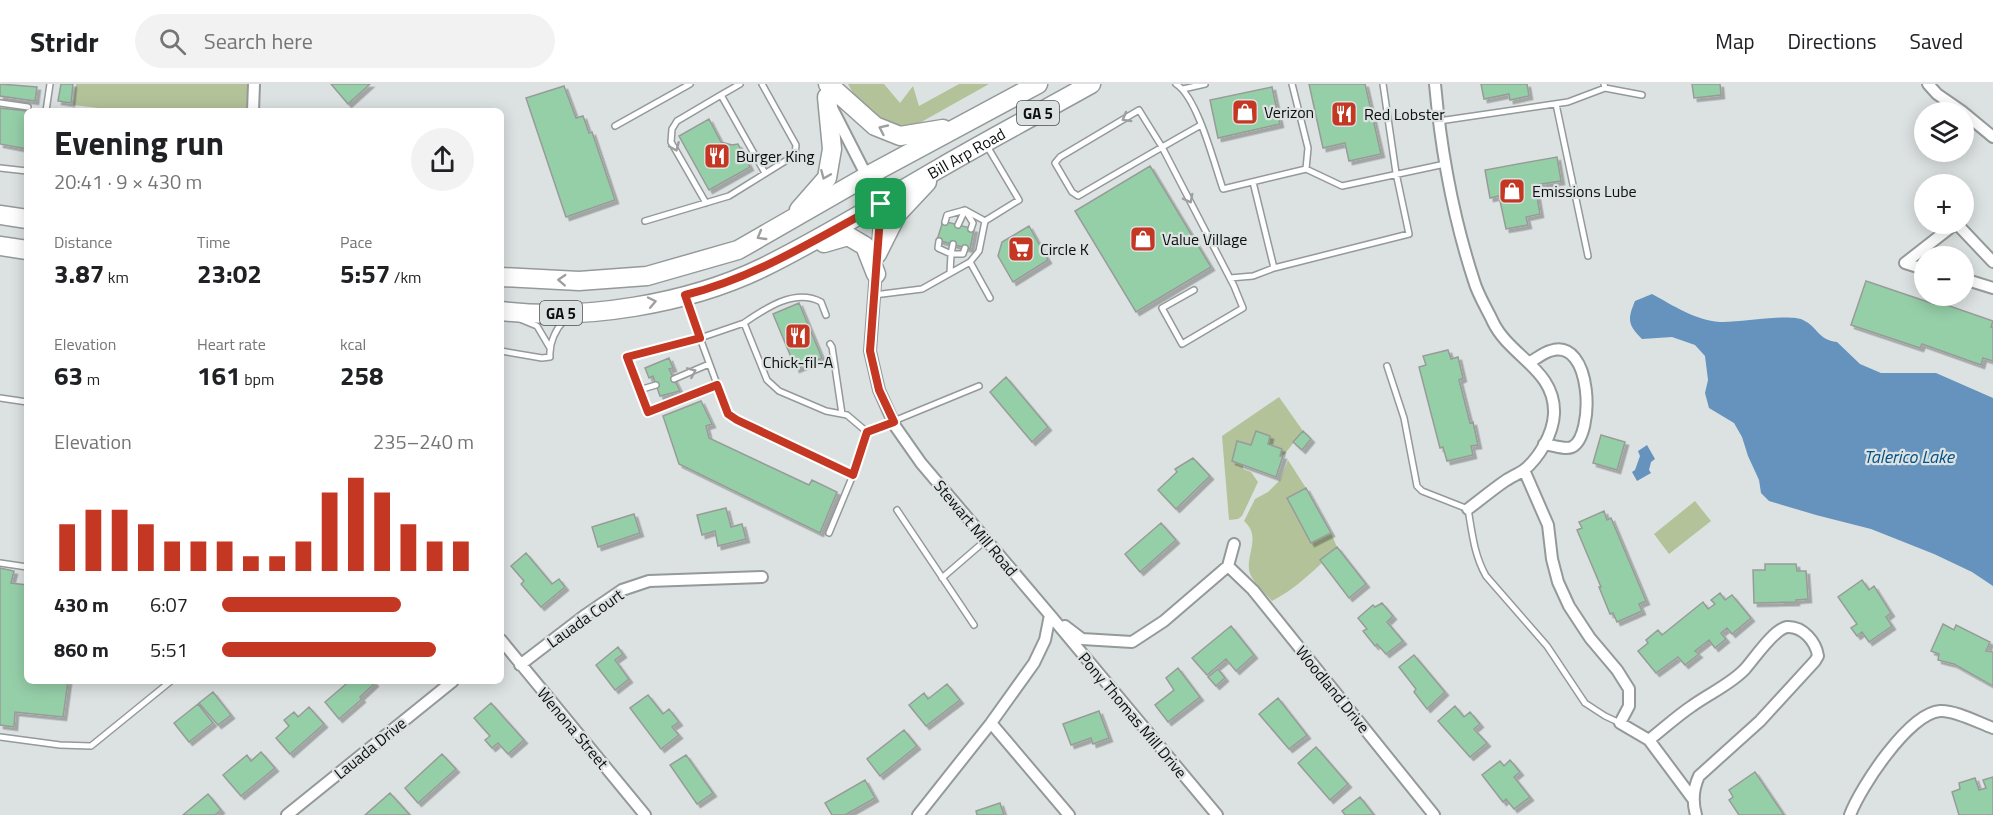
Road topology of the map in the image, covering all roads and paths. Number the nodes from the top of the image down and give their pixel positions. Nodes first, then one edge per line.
1 (50, 84) edge
2 (254, 84) edge
3 (690, 84) edge
4 (740, 84) edge
5 (762, 84) edge
6 (1038, 84) edge
7 (1091, 84) edge
8 (1176, 84) edge
9 (1205, 84) edge
10 (1292, 84) edge
11 (1383, 84) edge
12 (1435, 84) edge
13 (1928, 84) edge
14 (1184, 86) edge
15 (1604, 86) edge
16 (825, 88) edge
17 (721, 95) junction
18 (1642, 95) dead end
19 (1948, 102) edge
20 (0, 103) edge
21 (1556, 104) junction
22 (28, 107) dead end
23 (46, 108) edge
24 (253, 108) edge
25 (1439, 121) junction
26 (1974, 121) edge
27 (1201, 125) junction
28 (615, 126) dead end
29 (960, 126) junction
30 (1993, 136) edge
31 (985, 142) junction
32 (1162, 147) junction
33 (1445, 164) junction
34 (0, 168) edge
35 (940, 168) junction
36 (1306, 170) junction
37 (24, 171) edge
38 (765, 173) junction
39 (1396, 173) junction
40 (867, 176) junction
41 (1253, 182) junction
42 (706, 203) junction
43 (881, 204) junction
44 (965, 210) junction
45 (0, 215) edge
46 (24, 219) edge
47 (792, 219) junction
48 (645, 221) dead end
49 (985, 221) junction
50 (945, 222) dead end
51 (958, 225) dead end
52 (971, 229) dead end
53 (1943, 234) edge
54 (1966, 234) edge
55 (939, 241) dead end
56 (953, 244) dead end
57 (1927, 246) edge
58 (965, 248) dead end
59 (877, 254) junction
60 (951, 254) junction
61 (1588, 256) dead end
62 (1914, 256) edge
63 (970, 262) junction
64 (1993, 262) edge
65 (1914, 266) edge
66 (761, 268) junction
67 (1274, 268) junction
68 (950, 273) junction
69 (876, 274) junction
70 (504, 277) edge
71 (1230, 278) junction
72 (1974, 282) edge
73 (1993, 288) edge
74 (1194, 290) dead end
75 (685, 295) junction
76 (874, 295) junction
77 (990, 297) dead end
78 (504, 311) edge
79 (571, 314) junction
80 (826, 315) dead end
81 (504, 317) edge
82 (744, 323) junction
83 (700, 338) junction
84 (830, 344) dead end
85 (550, 348) junction
86 (504, 352) edge
87 (1530, 362) junction
88 (709, 364) junction
89 (1387, 366) dead end
90 (674, 379) dead end
91 (656, 385) dead end
92 (717, 385) junction
93 (979, 386) dead end
94 (639, 390) junction
95 (0, 398) edge
96 (24, 402) edge
97 (842, 414) junction
98 (894, 422) junction
99 (867, 432) junction
100 (1544, 444) junction
101 (1524, 470) junction
102 (853, 475) junction
103 (1468, 509) junction
104 (897, 510) dead end
105 (829, 533) dead end
106 (986, 540) junction
107 (1234, 544) dead end
108 (0, 563) edge
109 (1228, 566) junction
110 (24, 567) edge
111 (762, 577) dead end
112 (942, 578) junction
113 (1050, 615) junction
114 (974, 626) dead end
115 (504, 645) edge
116 (520, 665) junction
117 (167, 684) edge
118 (449, 684) edge
119 (991, 723) junction
120 (1620, 723) junction
121 (1993, 728) edge
122 (0, 737) edge
123 (1649, 740) junction
124 (1694, 799) junction
125 (287, 815) edge
126 (645, 815) edge
127 (918, 815) edge
128 (1069, 815) edge
129 (1216, 815) edge
130 (1434, 815) edge
131 (1696, 815) edge
132 (1851, 815) edge

1 - 23 lane
2 - 24 street
3 - 28 lane
4 - 17 lane
5 - 38 lane
6 - 29 main road, Bill Arp Road / GA 5
7 - 31 main road, Bill Arp Road / GA 5
8 - 14 lane
9 - 14 lane
10 - 36 lane
11 - 39 lane
12 - 25 street
13 - 19 street
14 - 27 lane
15 - 18 lane
15 - 21 lane
29 -> 16 main road
16 - 40 street
16 -> 47 main road
17 - 38 lane
17 -> 42 lane
20 - 22 lane
21 - 25 lane
21 - 61 lane
25 - 33 street
26 - 30 street
27 - 32 lane
27 - 41 lane
29 - 40 main road, Bill Arp Road / GA 5
31 - 35 main road, Bill Arp Road / GA 5
31 - 49 lane
32 -> 32 lane
32 -> 71 lane
33 - 39 lane
33 - 87 street
34 - 37 lane
35 - 43 main road, Bill Arp Road / GA 5
35 - 59 main road
36 - 39 lane
36 - 41 lane
38 - 42 lane
39 - 67 lane
40 - 43 street
40 - 47 main road, Bill Arp Road / GA 5
41 - 67 lane
42 - 48 lane
43 - 59 street, Stewart Mill Road
43 - 66 main road, Bill Arp Road / GA 5
44 - 49 lane
44 - 50 lane
44 - 51 lane
44 - 52 lane
45 - 46 main road
47 -> 70 main road, Bill Arp Road / GA 5
49 - 63 lane
53 - 57 street
54 - 64 street
55 - 60 lane
56 - 60 lane
58 - 60 lane
59 - 69 street, Stewart Mill Road
60 - 68 lane
62 - 65 street
63 - 68 lane
63 - 77 lane
66 - 69 main road
66 - 75 main road, Bill Arp Road / GA 5
67 - 71 lane
68 - 76 lane
69 - 76 street, Stewart Mill Road
71 - 74 lane
72 - 73 street
79 -> 75 main road, Bill Arp Road / GA 5
75 - 83 lane
76 - 98 street, Stewart Mill Road
78 - 79 main road, Bill Arp Road / GA 5
79 - 85 lane
80 - 82 lane
81 - 85 lane
82 - 83 lane
82 - 97 lane
83 - 88 lane
83 - 94 lane
84 - 97 lane
85 - 86 lane
87 - 100 street
87 - 100 street
90 -> 88 lane
88 - 92 lane
89 - 103 lane
91 - 94 lane
92 - 94 lane
92 - 102 lane
93 - 98 lane
95 - 96 lane
97 - 99 lane
98 - 99 lane
98 - 106 street, Stewart Mill Road
99 - 102 lane
100 - 101 street
101 - 103 street
101 - 120 street
102 - 105 lane
103 - 120 lane
104 - 112 lane
106 - 112 lane
106 - 113 street, Stewart Mill Road
107 - 109 street
108 - 110 lane
109 - 113 street
109 - 130 street, Woodland Drive
111 - 116 street, Lauada Court
112 - 114 lane
113 - 119 street
113 - 129 street, Pony Thomas Mill Drive
115 - 116 street, Wenona Street
116 - 126 street, Wenona Street
117 - 122 lane
118 - 125 street, Lauada Drive
119 - 127 street
119 - 128 street
120 - 123 street
121 - 132 street
123 - 124 street
123 - 124 street
124 - 131 street

